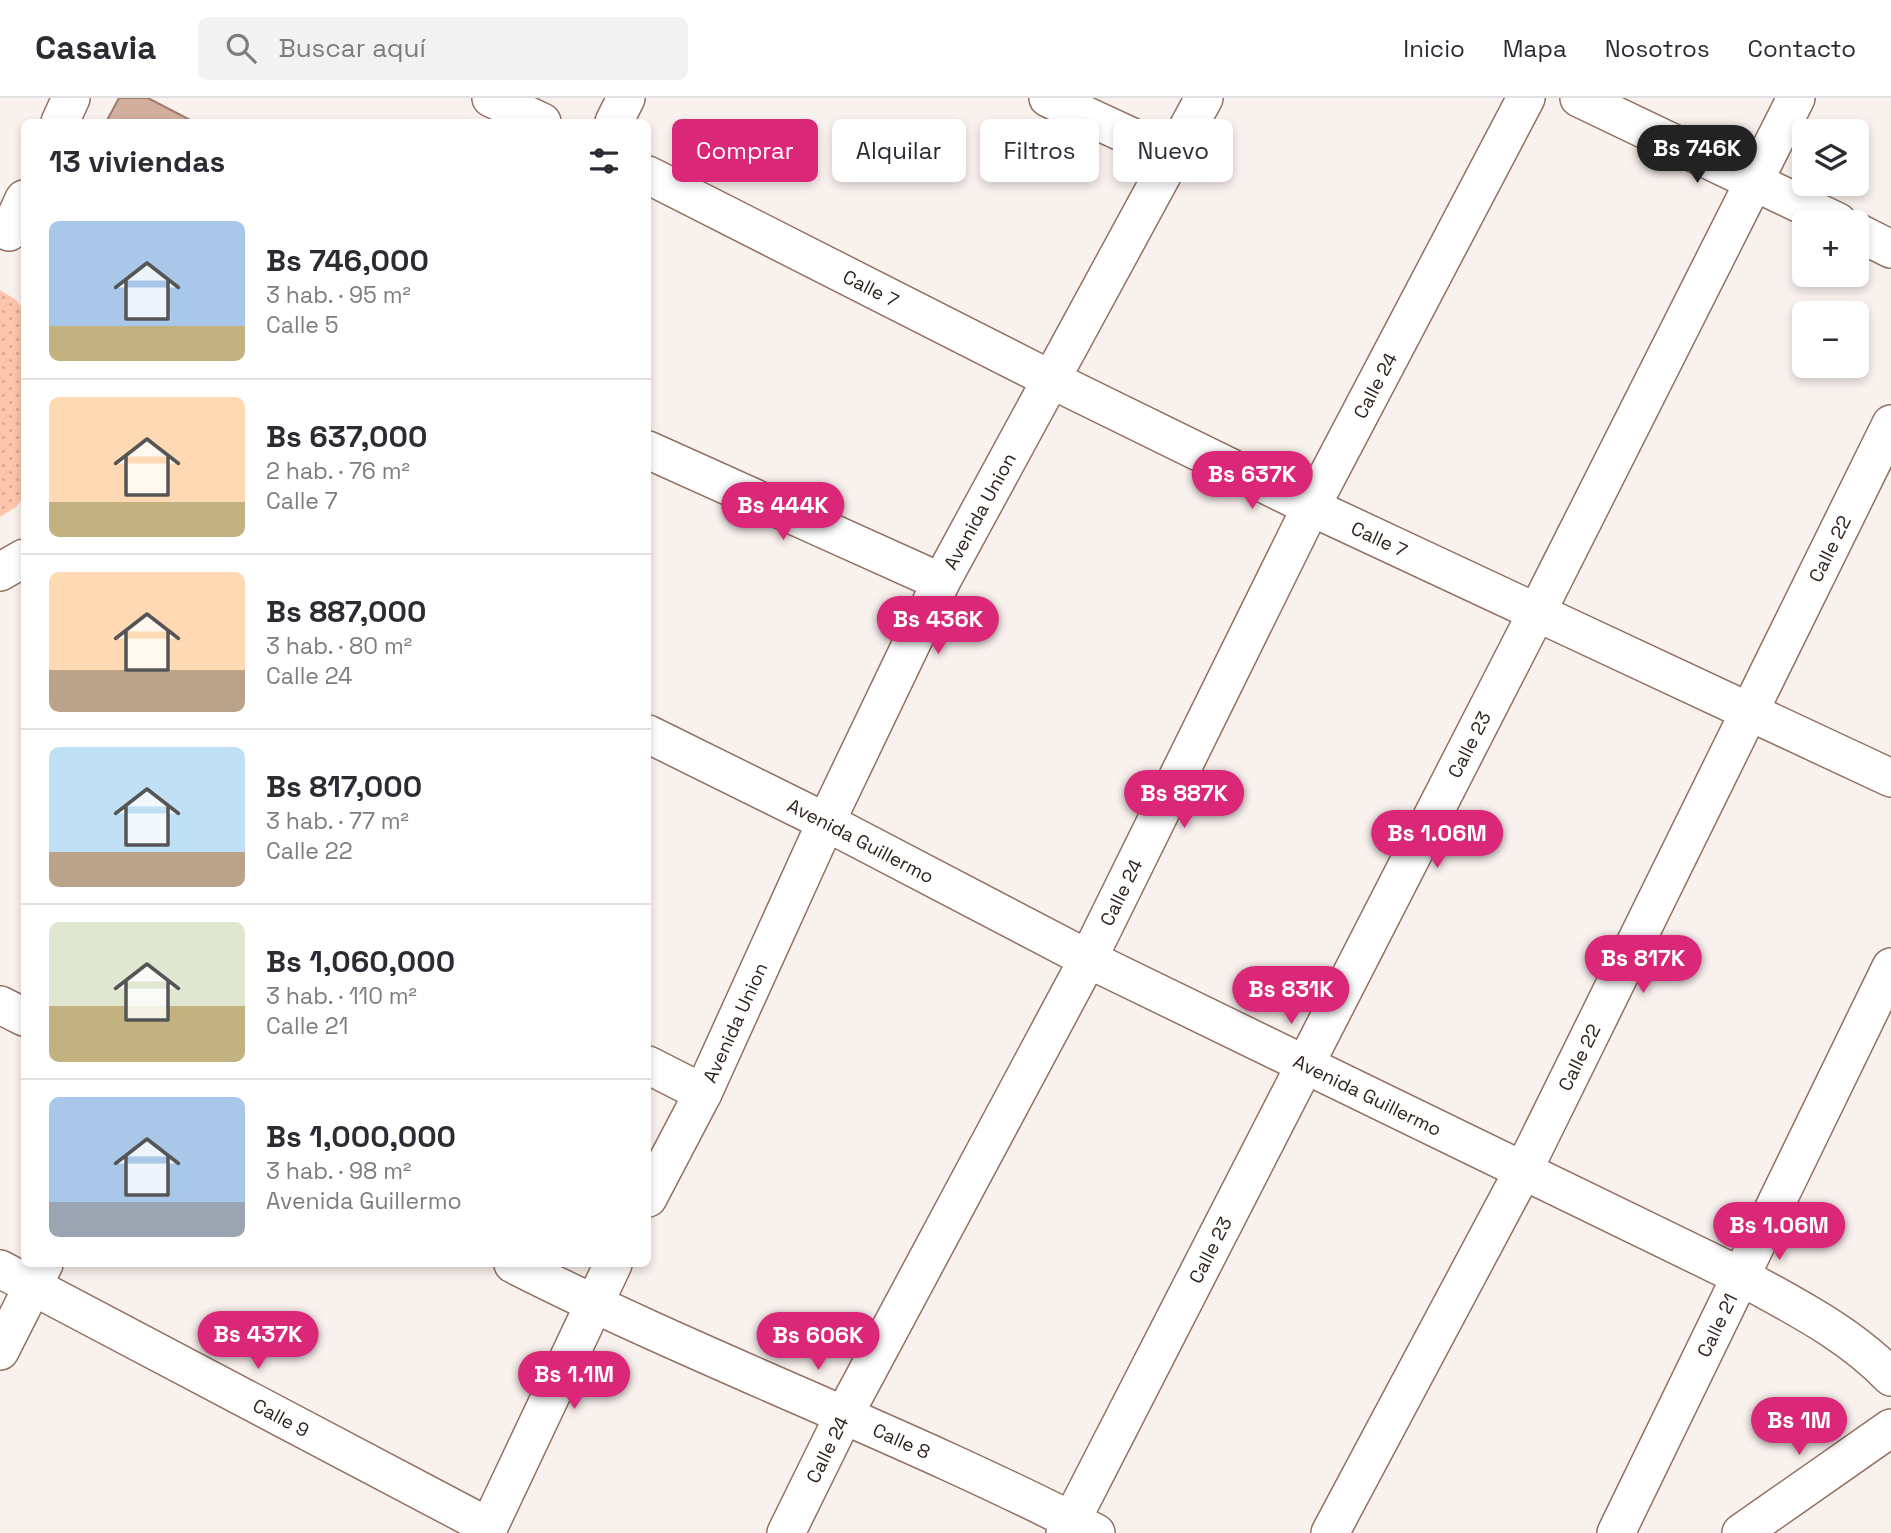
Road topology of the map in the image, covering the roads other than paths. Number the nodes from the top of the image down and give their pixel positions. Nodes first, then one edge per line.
1 (71, 98) edge
2 (491, 98) edge
3 (626, 98) edge
4 (1048, 98) edge
5 (1204, 98) edge
6 (1526, 98) edge
7 (1579, 98) edge
8 (1796, 98) edge
9 (61, 119) edge
10 (536, 119) edge
11 (616, 119) edge
12 (1192, 119) edge
13 (1113, 128) edge
14 (651, 177) edge
15 (1754, 180) junction
16 (1156, 182) edge
17 (21, 207) edge
18 (1814, 210) edge
19 (11, 234) edge
20 (1869, 238) edge
21 (1891, 249) edge
22 (1050, 379) junction
23 (1891, 424) edge
24 (651, 451) edge
25 (1311, 507) junction
26 (21, 560) edge
27 (0, 572) edge
28 (941, 582) junction
29 (1537, 612) junction
30 (1751, 711) junction
31 (651, 735) edge
32 (1891, 778) edge
33 (826, 822) junction
34 (1088, 959) junction
35 (1891, 967) edge
36 (0, 1005) edge
37 (21, 1016) edge
38 (1304, 1065) junction
39 (651, 1067) edge
40 (703, 1093) junction
41 (1524, 1169) junction
42 (651, 1192) edge
43 (519, 1267) edge
44 (611, 1267) edge
45 (0, 1269) edge
46 (39, 1274) edge
47 (1740, 1276) junction
48 (592, 1304) junction
49 (0, 1351) edge
50 (1891, 1377) edge
51 (844, 1415) junction
52 (1891, 1428) edge
53 (1078, 1529) edge
54 (488, 1530) edge
55 (786, 1533) edge
56 (1330, 1533) edge
57 (1616, 1533) edge
58 (1741, 1533) edge

1 - 9 street
2 - 10 street
3 - 11 street
4 - 13 street
5 - 12 street, Avenida Union
6 - 25 street, Calle 24
7 - 15 street
8 - 15 street, Calle 23
14 - 22 street, Calle 7
15 - 18 street
15 - 29 street, Calle 23
16 - 22 street, Avenida Union
17 - 19 street
20 - 21 street
22 - 25 street, Calle 7
22 - 28 street, Avenida Union
23 - 30 street, Calle 22
24 - 28 street
25 - 29 street, Calle 7
25 - 34 street, Calle 24
26 - 27 street
28 - 33 street, Avenida Union
29 - 30 street, Calle 7
29 - 38 street, Calle 23
30 - 32 street, Calle 7
30 - 41 street, Calle 22
31 - 33 street, Avenida Guillermo
33 - 34 street, Avenida Guillermo
33 - 40 street, Avenida Union
34 - 38 street, Avenida Guillermo
34 - 51 street, Calle 24
35 - 47 street, Calle 21
36 - 37 street
38 - 41 street, Avenida Guillermo
38 - 53 street, Calle 23
39 - 40 street
40 - 42 street, Avenida Union
41 - 47 street, Avenida Guillermo
41 - 56 street, Calle 22
43 - 48 street, Calle 8
44 - 48 street
45 - 46 street, Calle 9
46 - 49 street
46 - 54 street, Calle 9
47 - 50 street, Avenida Guillermo
47 - 57 street, Calle 21
48 - 51 street, Calle 8
48 - 54 street
51 - 53 street, Calle 8
51 - 55 street, Calle 24
52 - 58 street

